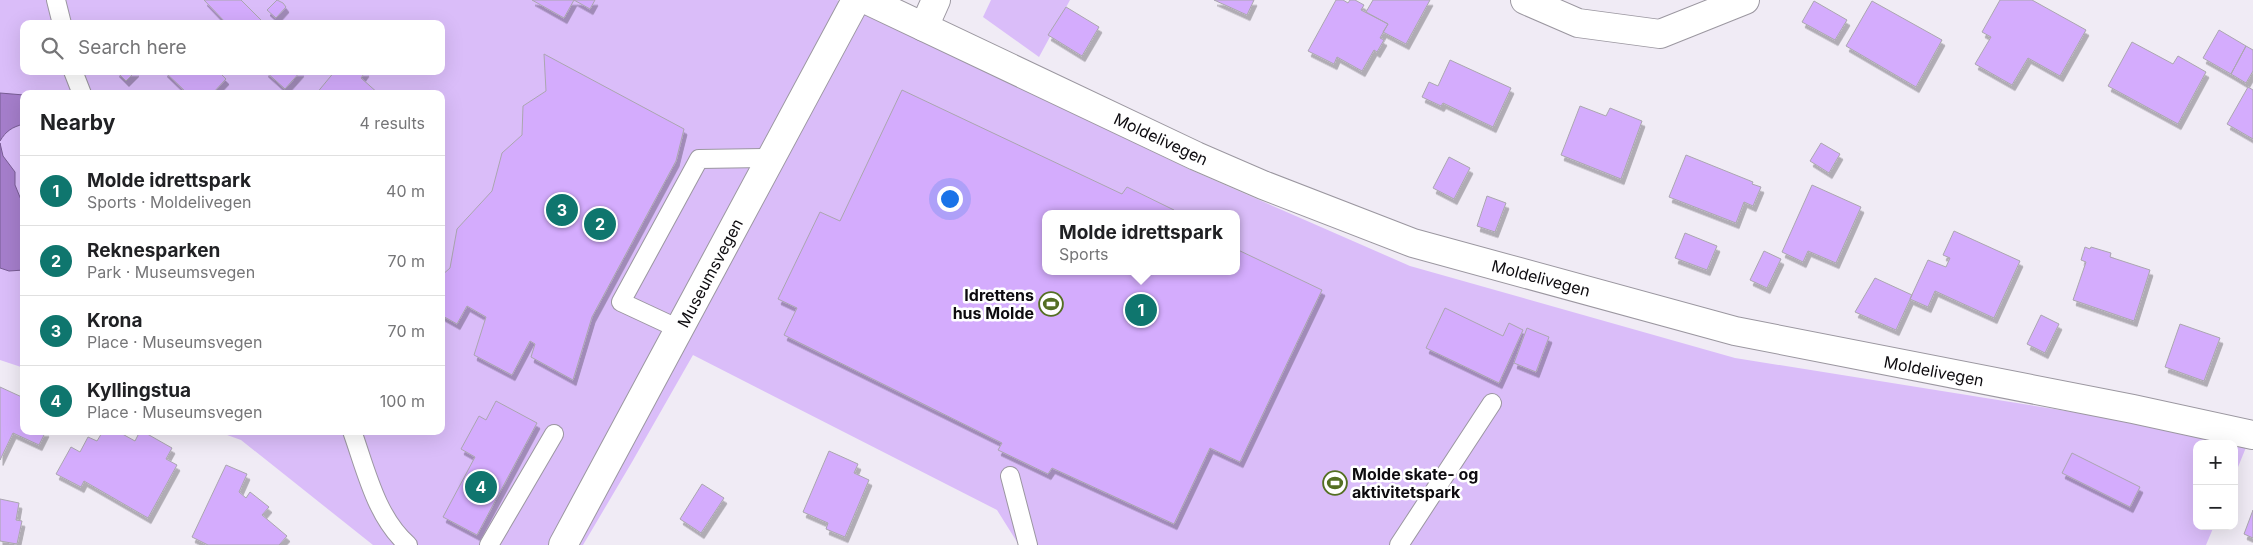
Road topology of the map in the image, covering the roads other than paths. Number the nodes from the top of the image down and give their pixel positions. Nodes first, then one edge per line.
1 (56, 0) edge
2 (856, 0) edge
3 (867, 0) edge
4 (936, 0) edge
5 (1525, 0) edge
6 (1745, 0) edge
7 (61, 20) edge
8 (924, 27) junction
9 (75, 75) edge
10 (80, 90) edge
11 (772, 158) junction
12 (679, 329) junction
13 (1492, 403) dead end
14 (554, 434) dead end
15 (353, 435) edge
16 (2253, 435) edge
17 (1010, 476) dead end
18 (408, 545) edge
19 (489, 545) edge
20 (563, 545) edge
21 (1028, 545) edge
22 (1399, 545) edge

1 - 7 lane
2 - 11 main road, Museumsvegen
3 - 8 main road, Moldelivegen
4 - 8 main road
5 - 6 main road
8 - 16 main road, Moldelivegen
9 - 10 lane
11 - 12 main road, Museumsvegen
11 - 12 lane
12 - 20 main road, Museumsvegen
13 - 22 lane
14 - 19 lane
15 - 18 lane
17 - 21 lane

